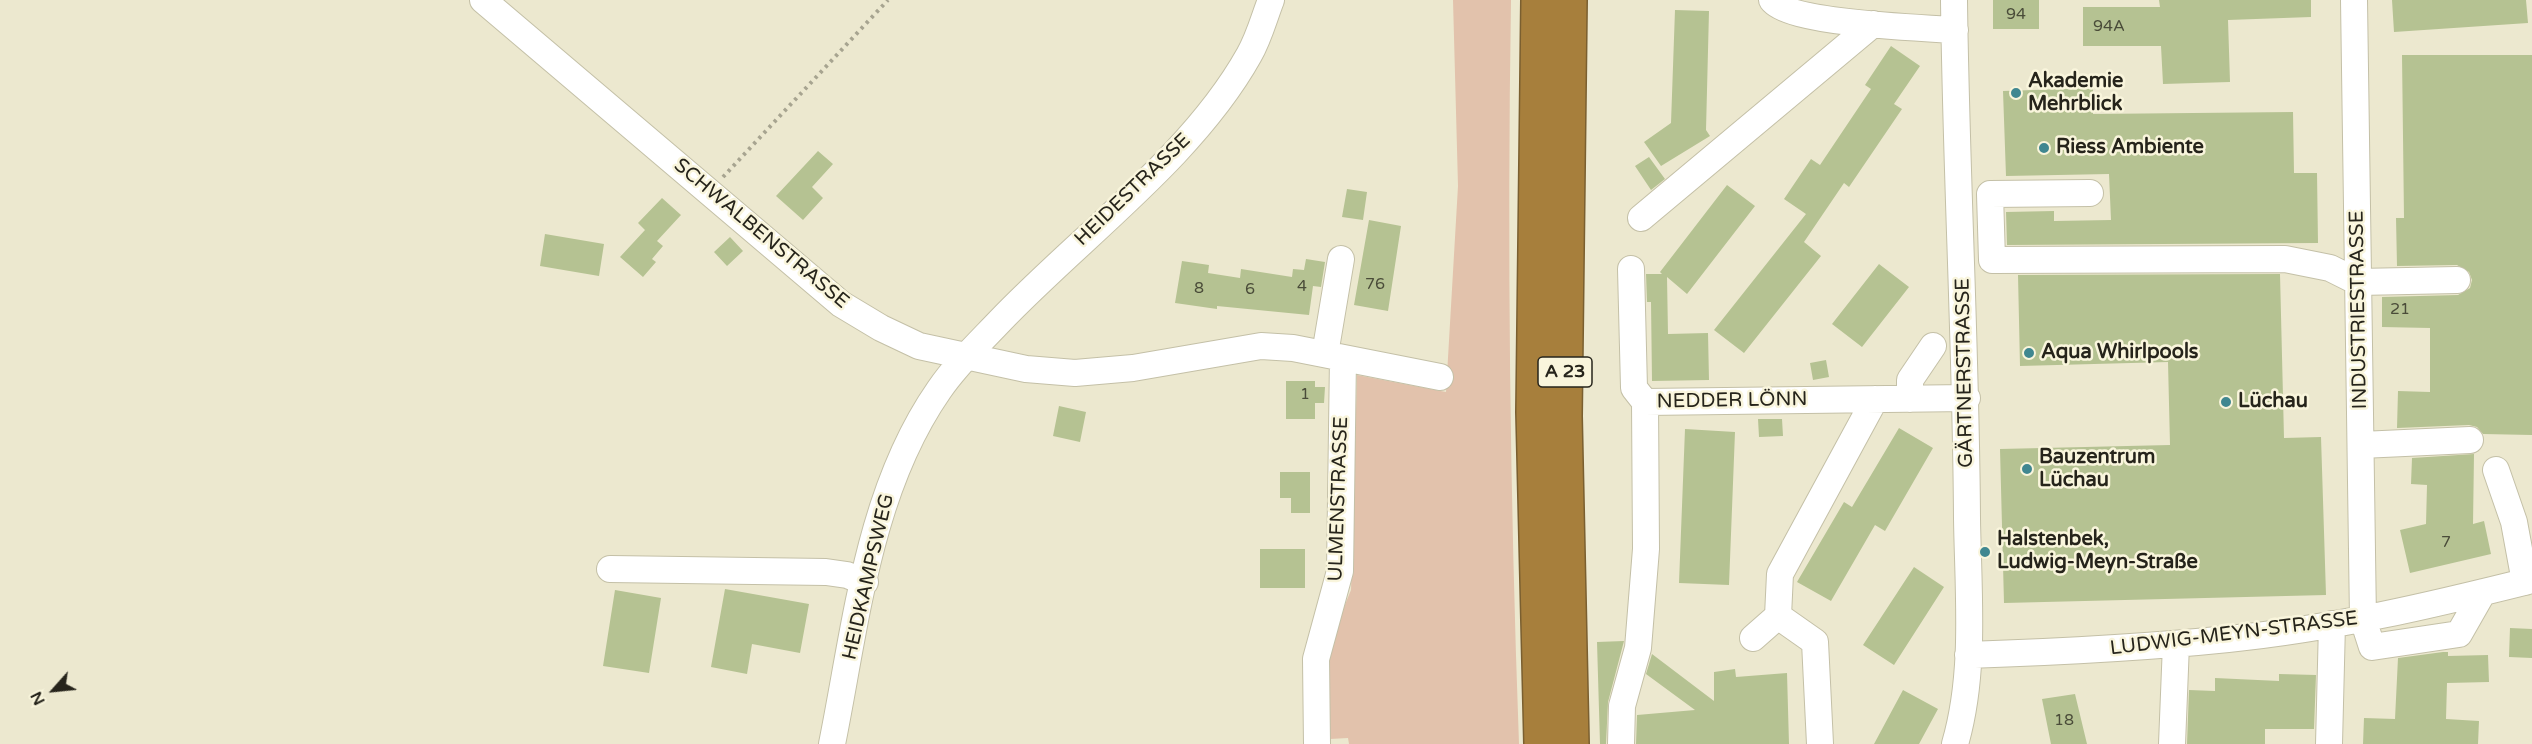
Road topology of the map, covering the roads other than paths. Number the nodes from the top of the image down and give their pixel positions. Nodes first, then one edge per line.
1 (483, 0) edge
2 (1271, 0) edge
3 (1538, 0) edge
4 (1570, 0) edge
5 (1772, 0) edge
6 (1954, 0) edge
7 (2354, 0) edge
8 (1873, 24) junction
9 (1955, 30) junction
10 (2090, 193) dead end
11 (1990, 194) junction
12 (1960, 196) junction
13 (1641, 218) dead end
14 (1962, 258) junction
15 (1341, 259) dead end
16 (1992, 260) junction
17 (1631, 268) dead end
18 (2457, 280) dead end
19 (2358, 282) junction
20 (1933, 346) dead end
21 (1334, 356) junction
22 (964, 358) junction
23 (1440, 378) dead end
24 (1967, 398) junction
25 (1875, 399) junction
26 (1910, 399) junction
27 (1645, 402) junction
28 (2470, 440) dead end
29 (2361, 445) junction
30 (2496, 470) dead end
31 (610, 568) dead end
32 (2529, 581) edge
33 (865, 582) junction
34 (2483, 592) junction
35 (1778, 616) junction
36 (2363, 619) junction
37 (2332, 624) junction
38 (1753, 638) dead end
39 (2176, 644) junction
40 (1968, 655) junction
41 (832, 744) edge
42 (1317, 744) edge
43 (1541, 744) edge
44 (1572, 744) edge
45 (1621, 744) edge
46 (1820, 744) edge
47 (1955, 744) edge
48 (2172, 744) edge
49 (2329, 744) edge

1 - 22 street, SCHWALBENSTRASSE
2 - 22 street, HEIDESTRASSE
3 - 43 highway, A 23
4 - 44 highway, A 23
5 - 8 street
6 - 9 street, GÄRTNERSTRASSE
7 - 19 street, INDUSTRIESTRASSE
8 - 9 street
8 - 13 street
9 - 12 street, GÄRTNERSTRASSE
10 - 11 street
11 - 12 street
11 - 16 street
12 - 14 street, GÄRTNERSTRASSE
14 - 16 street
14 - 24 street, GÄRTNERSTRASSE
15 - 21 street, ULMENSTRASSE
16 - 19 street
17 - 27 street
18 - 19 street
19 - 29 street, INDUSTRIESTRASSE
20 - 26 street
21 - 22 street, SCHWALBENSTRASSE
21 - 23 street, SCHWALBENSTRASSE
21 - 42 street, ULMENSTRASSE
22 - 33 street, HEIDKAMPSWEG
24 - 26 street, NEDDER LÖNN
24 - 40 street, GÄRTNERSTRASSE
25 - 26 street, NEDDER LÖNN
25 - 27 street, NEDDER LÖNN
25 - 35 street
27 - 45 street, NEDDER LÖNN
28 - 29 street
29 - 36 street, INDUSTRIESTRASSE
30 - 32 street
31 - 33 street
32 - 34 street, LUDWIG-MEYN-STRASSE
33 - 41 street, HEIDKAMPSWEG
34 - 36 street, LUDWIG-MEYN-STRASSE
34 - 36 street, INDUSTRIESTRASSE
35 - 38 street
35 - 46 street
36 - 37 street, LUDWIG-MEYN-STRASSE
37 - 39 street, LUDWIG-MEYN-STRASSE
37 - 49 street
39 - 40 street, LUDWIG-MEYN-STRASSE
39 - 48 street
40 - 47 street, GÄRTNERSTRASSE

